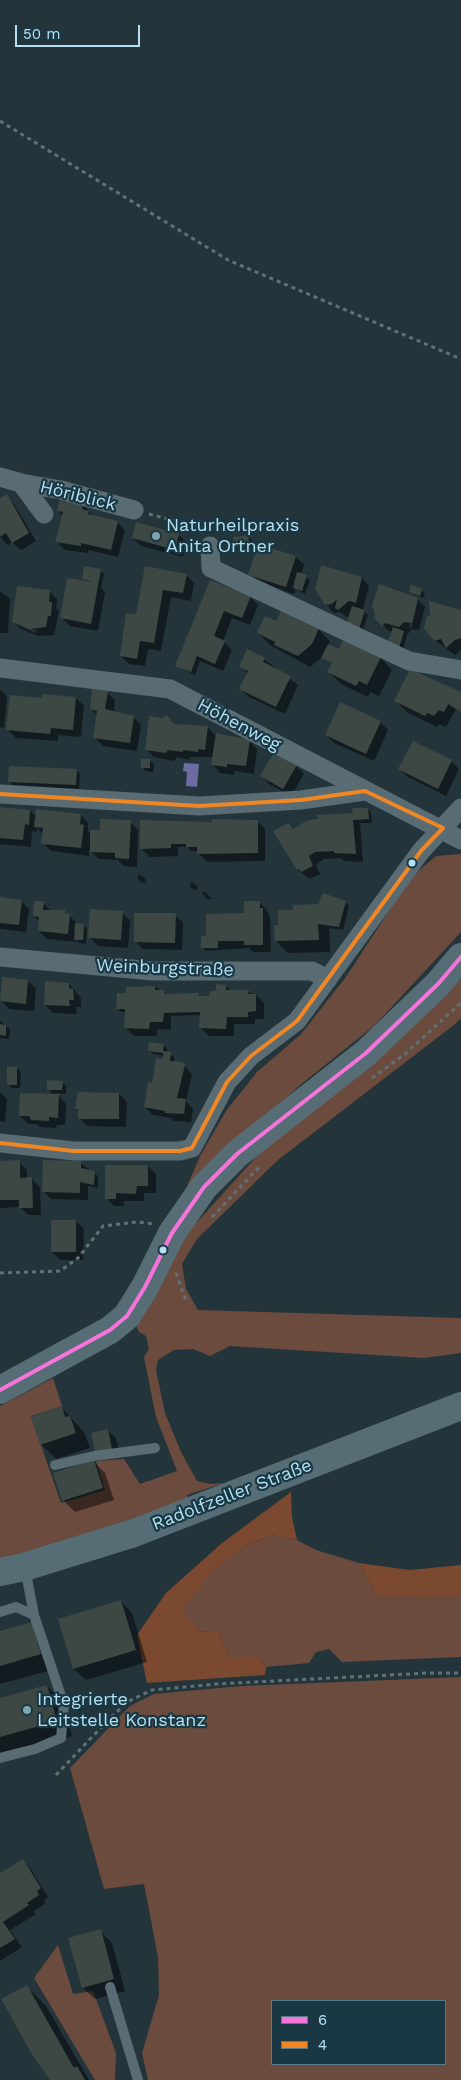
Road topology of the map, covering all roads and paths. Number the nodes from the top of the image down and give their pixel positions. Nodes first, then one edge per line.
1 (0, 121) edge
2 (461, 359) edge
3 (0, 476) edge
4 (21, 482) junction
5 (134, 510) joint
6 (44, 514) dead end
7 (210, 546) joint
8 (0, 668) edge
9 (461, 670) edge
10 (365, 791) junction
11 (0, 794) edge
12 (461, 808) edge
13 (443, 828) junction
14 (461, 840) edge
15 (461, 957) edge
16 (0, 958) edge
17 (328, 979) junction
18 (461, 1003) edge
19 (365, 1084) dead end
20 (0, 1143) edge
21 (266, 1160) dead end
22 (161, 1218) dead end
23 (210, 1218) dead end
24 (155, 1224) junction
25 (153, 1233) dead end
26 (178, 1265) dead end
27 (0, 1273) edge
28 (187, 1303) dead end
29 (0, 1390) edge
30 (461, 1406) edge
31 (155, 1448) dead end
32 (55, 1465) dead end
33 (12, 1570) edge
34 (0, 1612) edge
35 (34, 1615) junction
36 (461, 1673) edge
37 (0, 1758) edge
38 (56, 1775) dead end
39 (110, 1987) dead end
40 (138, 2080) edge

1 - 2 path
3 - 4 street, Höriblick
4 - 5 street, Höriblick
4 - 6 street, Höriblick
5 - 7 path
7 - 9 street
8 - 10 street, Höhenweg
10 - 11 street
10 - 13 street, Höhenweg
12 - 13 street
13 - 14 street, Höhenweg
13 - 17 street
15 - 29 street
16 - 17 street, Weinburgstraße
17 - 20 street
18 - 19 path
21 - 23 path
22 - 24 path
24 - 25 path
24 - 27 path
26 - 28 path
30 - 33 street, Radolfzeller Straße
31 - 32 lane
33 - 35 lane
34 - 35 lane
35 - 37 lane
36 - 38 path
39 - 40 lane

